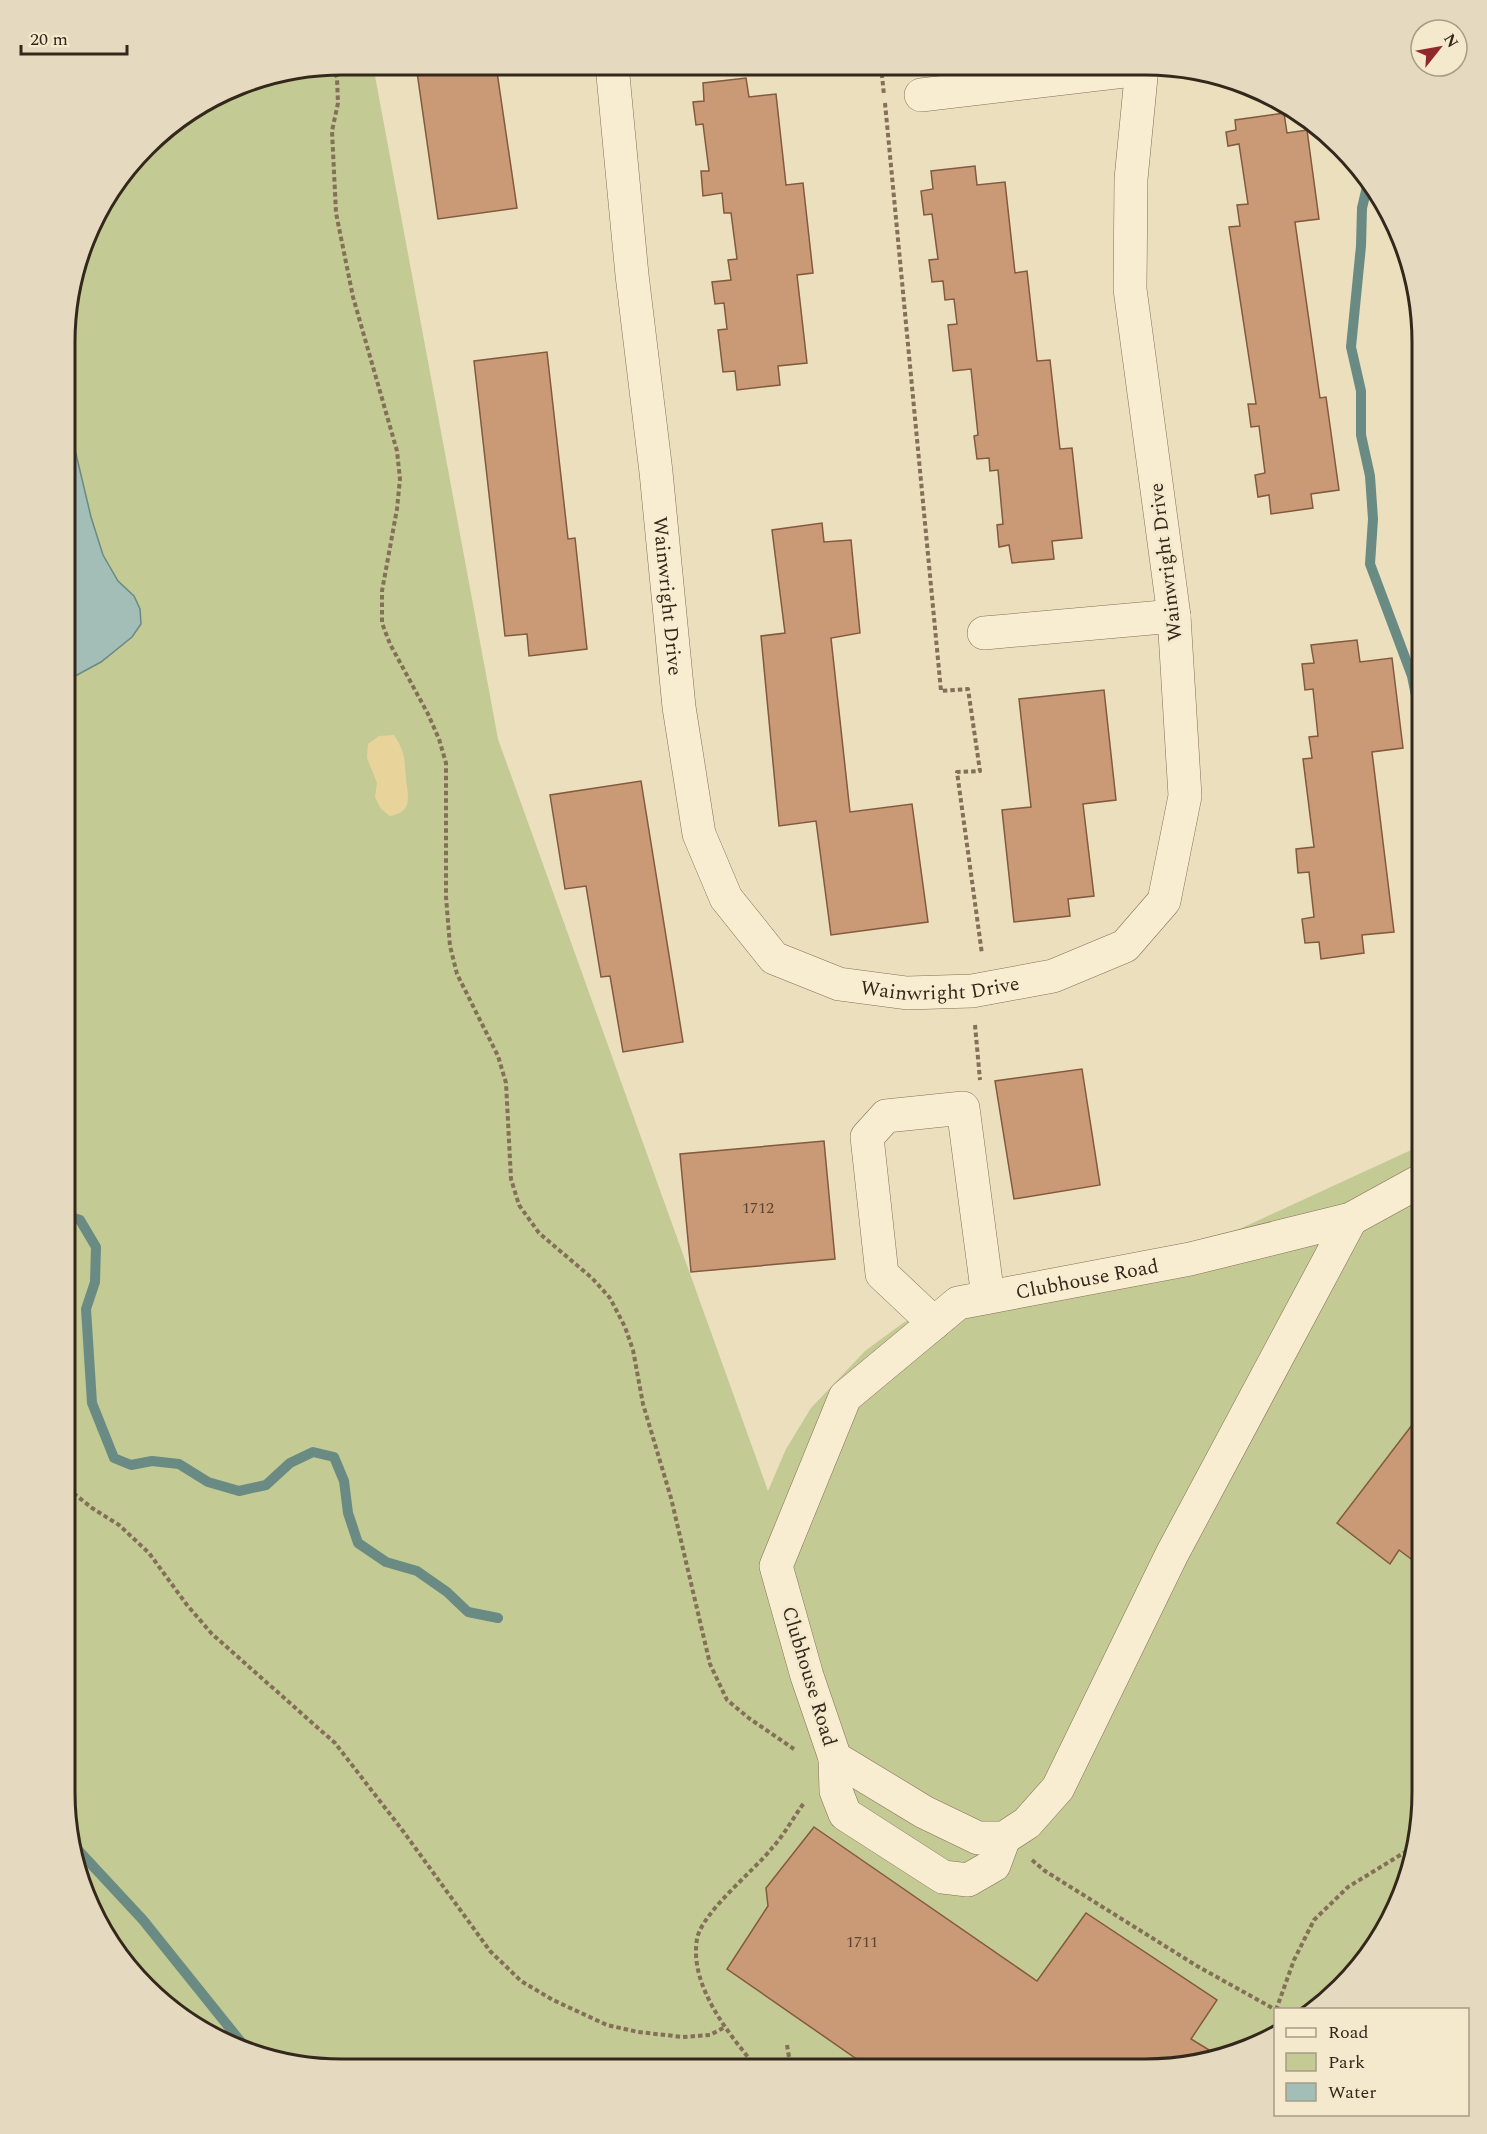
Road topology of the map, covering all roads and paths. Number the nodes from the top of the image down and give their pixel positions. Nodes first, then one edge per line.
1 (336, 75) edge
2 (613, 75) edge
3 (882, 75) edge
4 (1085, 75) edge
5 (1141, 75) edge
6 (921, 95) dead end
7 (1174, 616) junction
8 (984, 633) dead end
9 (979, 990) junction
10 (982, 1091) dead end
11 (1412, 1185) edge
12 (1351, 1219) junction
13 (988, 1297) junction
14 (934, 1323) junction
15 (75, 1494) edge
16 (835, 1758) junction
17 (1004, 1838) junction
18 (1405, 1852) edge
19 (1277, 2008) edge
20 (1274, 2010) edge
21 (725, 2027) junction
22 (787, 2045) dead end
23 (750, 2059) edge
24 (789, 2059) edge

1 - 16 path
2 - 9 street, Wainwright Drive
3 - 9 path
4 - 6 street
5 - 7 street, Wainwright Drive
7 - 8 street
7 - 9 street, Wainwright Drive
9 - 10 path
11 - 12 street, Clubhouse Road
12 - 13 street, Clubhouse Road
12 - 17 street
13 - 14 street, Clubhouse Road
13 - 14 street
14 - 16 street, Clubhouse Road
15 - 21 path
16 - 17 street, Clubhouse Road
16 - 17 street
16 - 21 path
17 - 20 path
18 - 19 path
21 - 23 path
22 - 24 path

